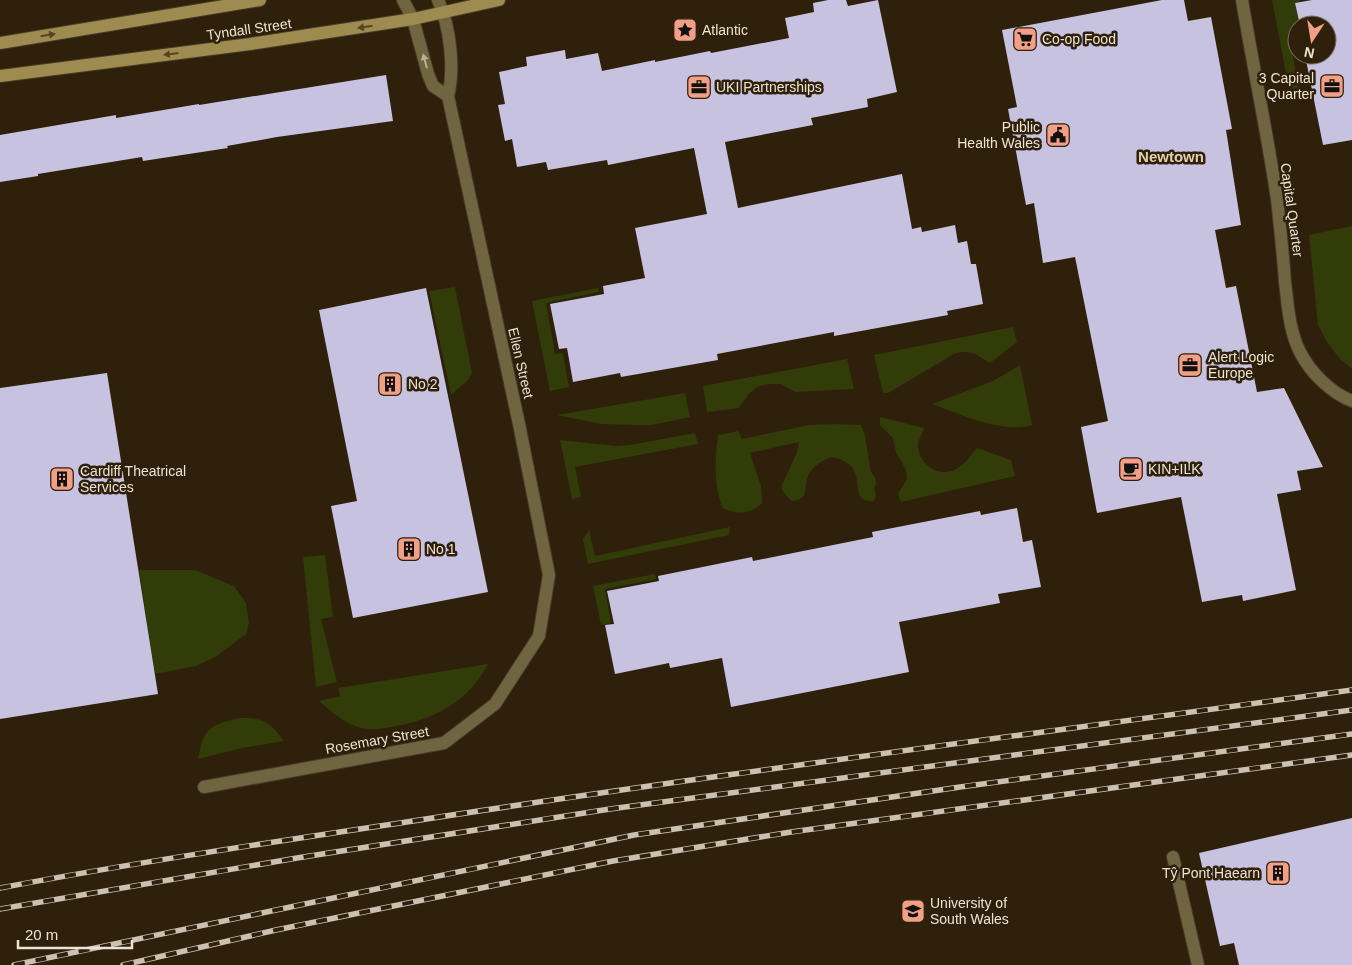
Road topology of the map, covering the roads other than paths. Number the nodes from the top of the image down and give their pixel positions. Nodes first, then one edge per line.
1 (260, 0) edge
2 (403, 0) edge
3 (438, 0) edge
4 (499, 0) edge
5 (1242, 0) edge
6 (444, 12) junction
7 (413, 19) junction
8 (0, 42) edge
9 (0, 76) edge
10 (448, 96) junction
11 (1352, 401) edge
12 (539, 636) joint
13 (204, 787) dead end
14 (1173, 857) dead end
15 (1198, 965) edge

8 -> 1 street, Tyndall Street
2 - 7 street
3 - 6 street, Ellen Street
4 - 6 street, Tyndall Street
5 - 11 street, Capital Quarter
6 - 7 street, Tyndall Street
6 - 10 street, Ellen Street
7 -> 9 street, Tyndall Street
10 -> 7 street
10 - 12 street, Ellen Street
12 - 13 street, Rosemary Street
14 - 15 street

